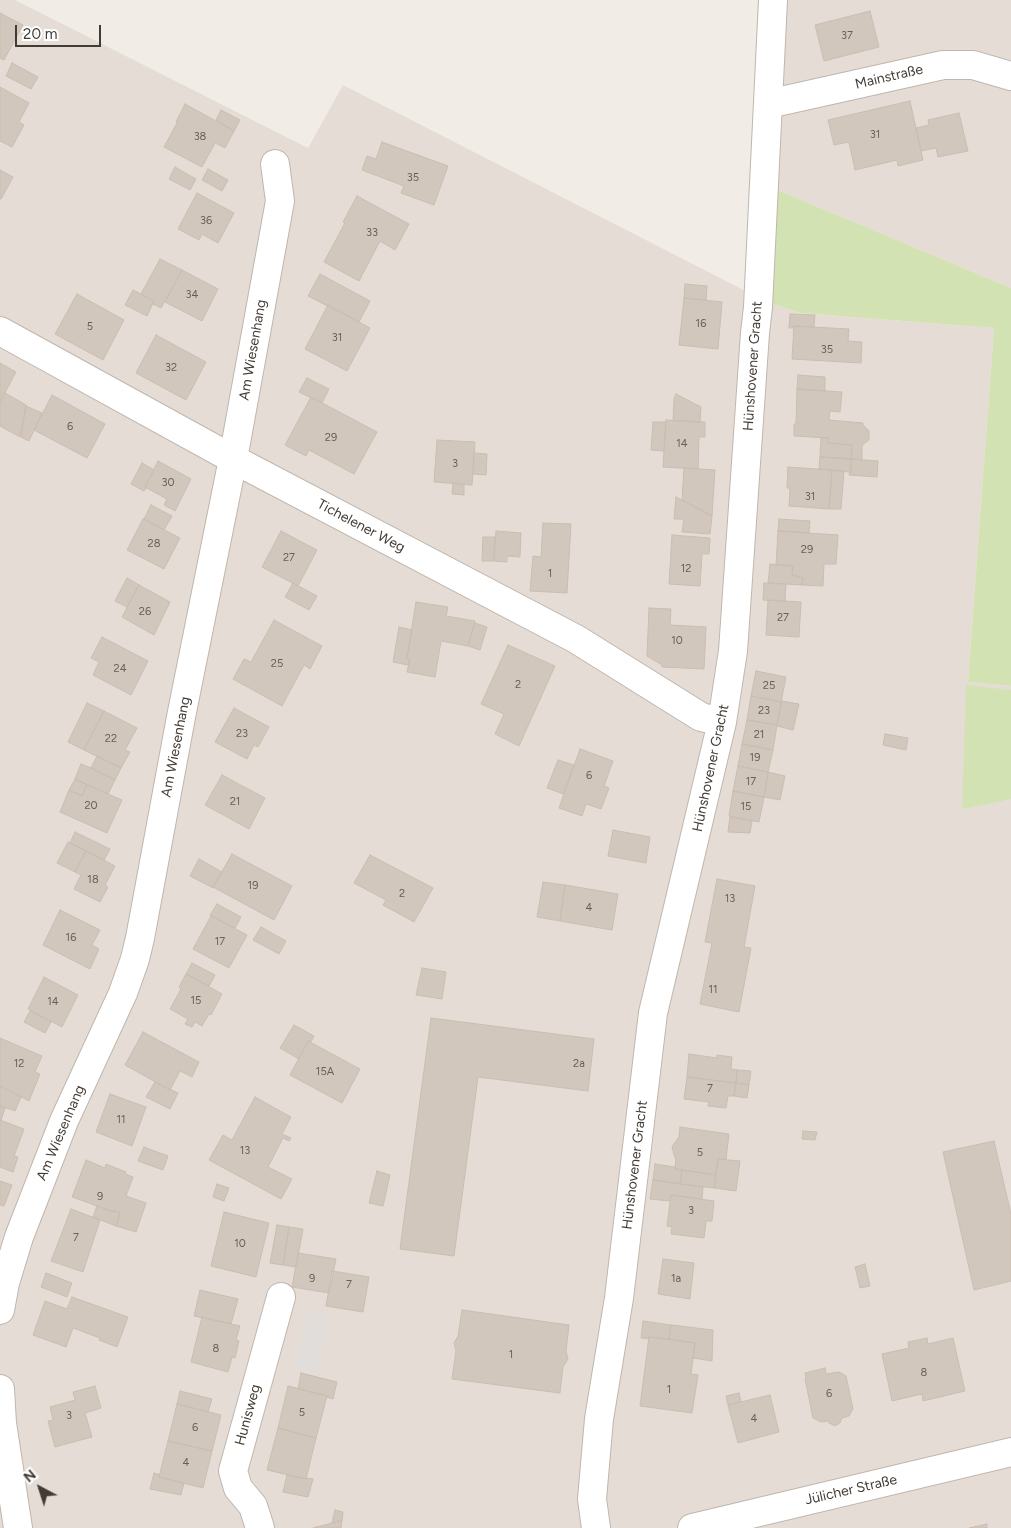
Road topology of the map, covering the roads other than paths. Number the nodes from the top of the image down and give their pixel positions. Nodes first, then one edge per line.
1 (773, 0) edge
2 (1011, 76) edge
3 (768, 104) junction
4 (275, 164) dead end
5 (0, 330) edge
6 (233, 459) junction
7 (722, 722) junction
8 (281, 1297) dead end
9 (0, 1310) edge
10 (0, 1389) edge
11 (1011, 1452) edge
12 (5, 1474) edge
13 (18, 1528) edge
14 (260, 1528) edge
15 (596, 1528) edge
16 (692, 1528) edge

1 - 3 street, Hünshovener Gracht
2 - 3 street, Mainstraße
3 - 7 street, Hünshovener Gracht
4 - 6 street, Am Wiesenhang
5 - 6 street, Tichelener Weg
6 - 7 street, Tichelener Weg
6 - 9 street, Am Wiesenhang
7 - 15 street, Hünshovener Gracht
8 - 14 street, Hunisweg
10 - 12 street
11 - 16 street, Jülicher Straße
12 - 13 street

